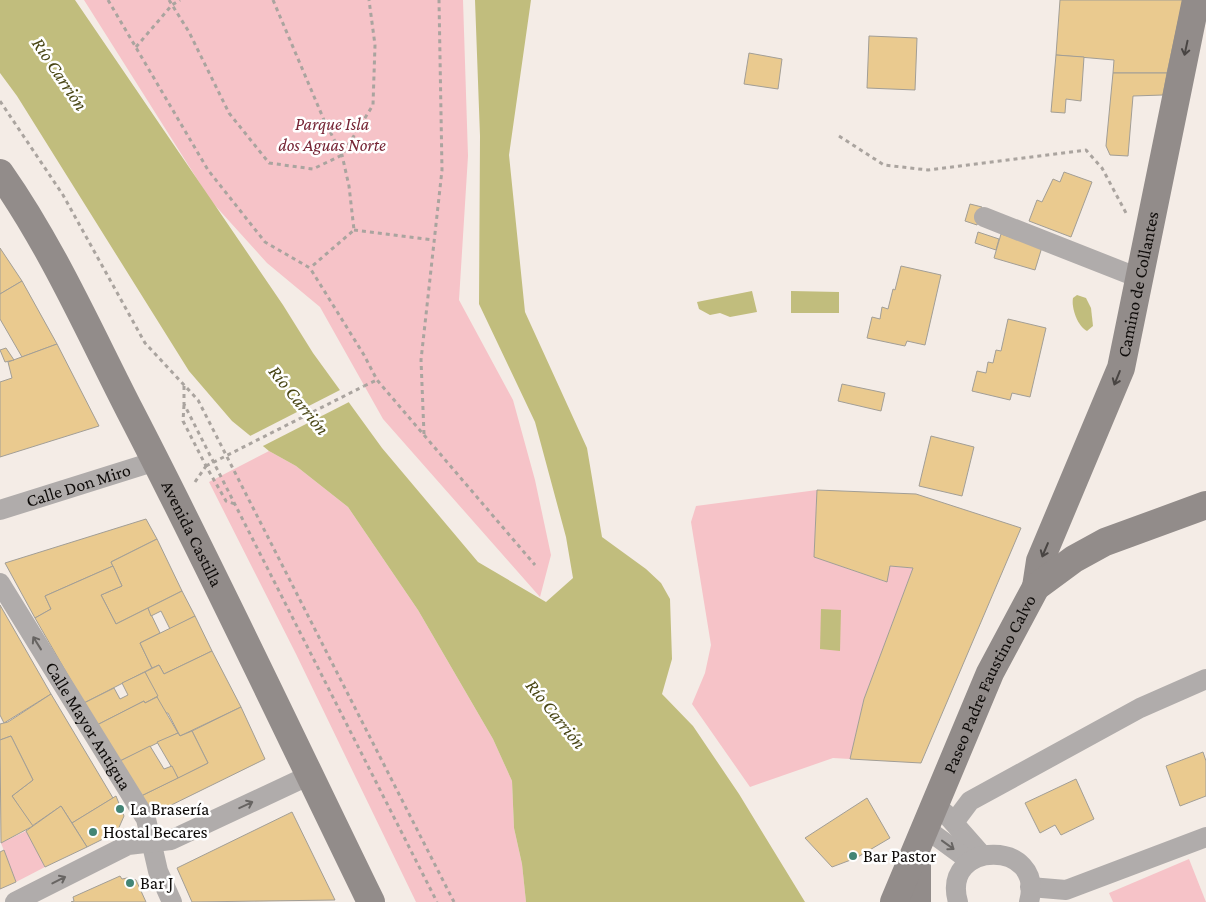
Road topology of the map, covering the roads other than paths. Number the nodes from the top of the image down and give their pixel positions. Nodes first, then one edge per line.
1 (1196, 0) edge
2 (0, 173) edge
3 (984, 217) dead end
4 (1139, 278) junction
5 (156, 461) junction
6 (1206, 505) edge
7 (0, 510) edge
8 (1059, 515) junction
9 (1074, 558) junction
10 (0, 583) edge
11 (1036, 587) junction
12 (1206, 679) edge
13 (310, 775) junction
14 (933, 826) junction
15 (1206, 837) edge
16 (150, 843) junction
17 (976, 858) junction
18 (1030, 895) edge
19 (15, 902) edge
20 (172, 902) edge
21 (371, 902) edge
22 (894, 902) edge
23 (917, 902) edge
24 (958, 902) edge

1 -> 4 street, Camino de Collantes
2 - 5 street, Avenida Castilla
3 - 4 street
4 -> 8 street, Camino de Collantes
5 - 7 street, Calle Don Miro
5 - 13 street, Avenida Castilla
6 - 9 street, Paseo Padre Faustino Calvo
8 - 9 street
8 -> 11 street, Camino de Collantes
9 - 11 street, Paseo Padre Faustino Calvo
16 -> 10 street, Calle Mayor Antigua
11 - 14 street, Paseo Padre Faustino Calvo
12 - 14 street
16 -> 13 street
13 - 21 street, Avenida Castilla
14 -> 17 street
14 - 17 street
14 - 22 street, Paseo Padre Faustino Calvo
14 - 23 street, Paseo Padre Faustino Calvo
15 - 18 street
19 -> 16 street
16 - 20 street, Calle Mayor Antigua
17 - 18 street
17 - 24 street

